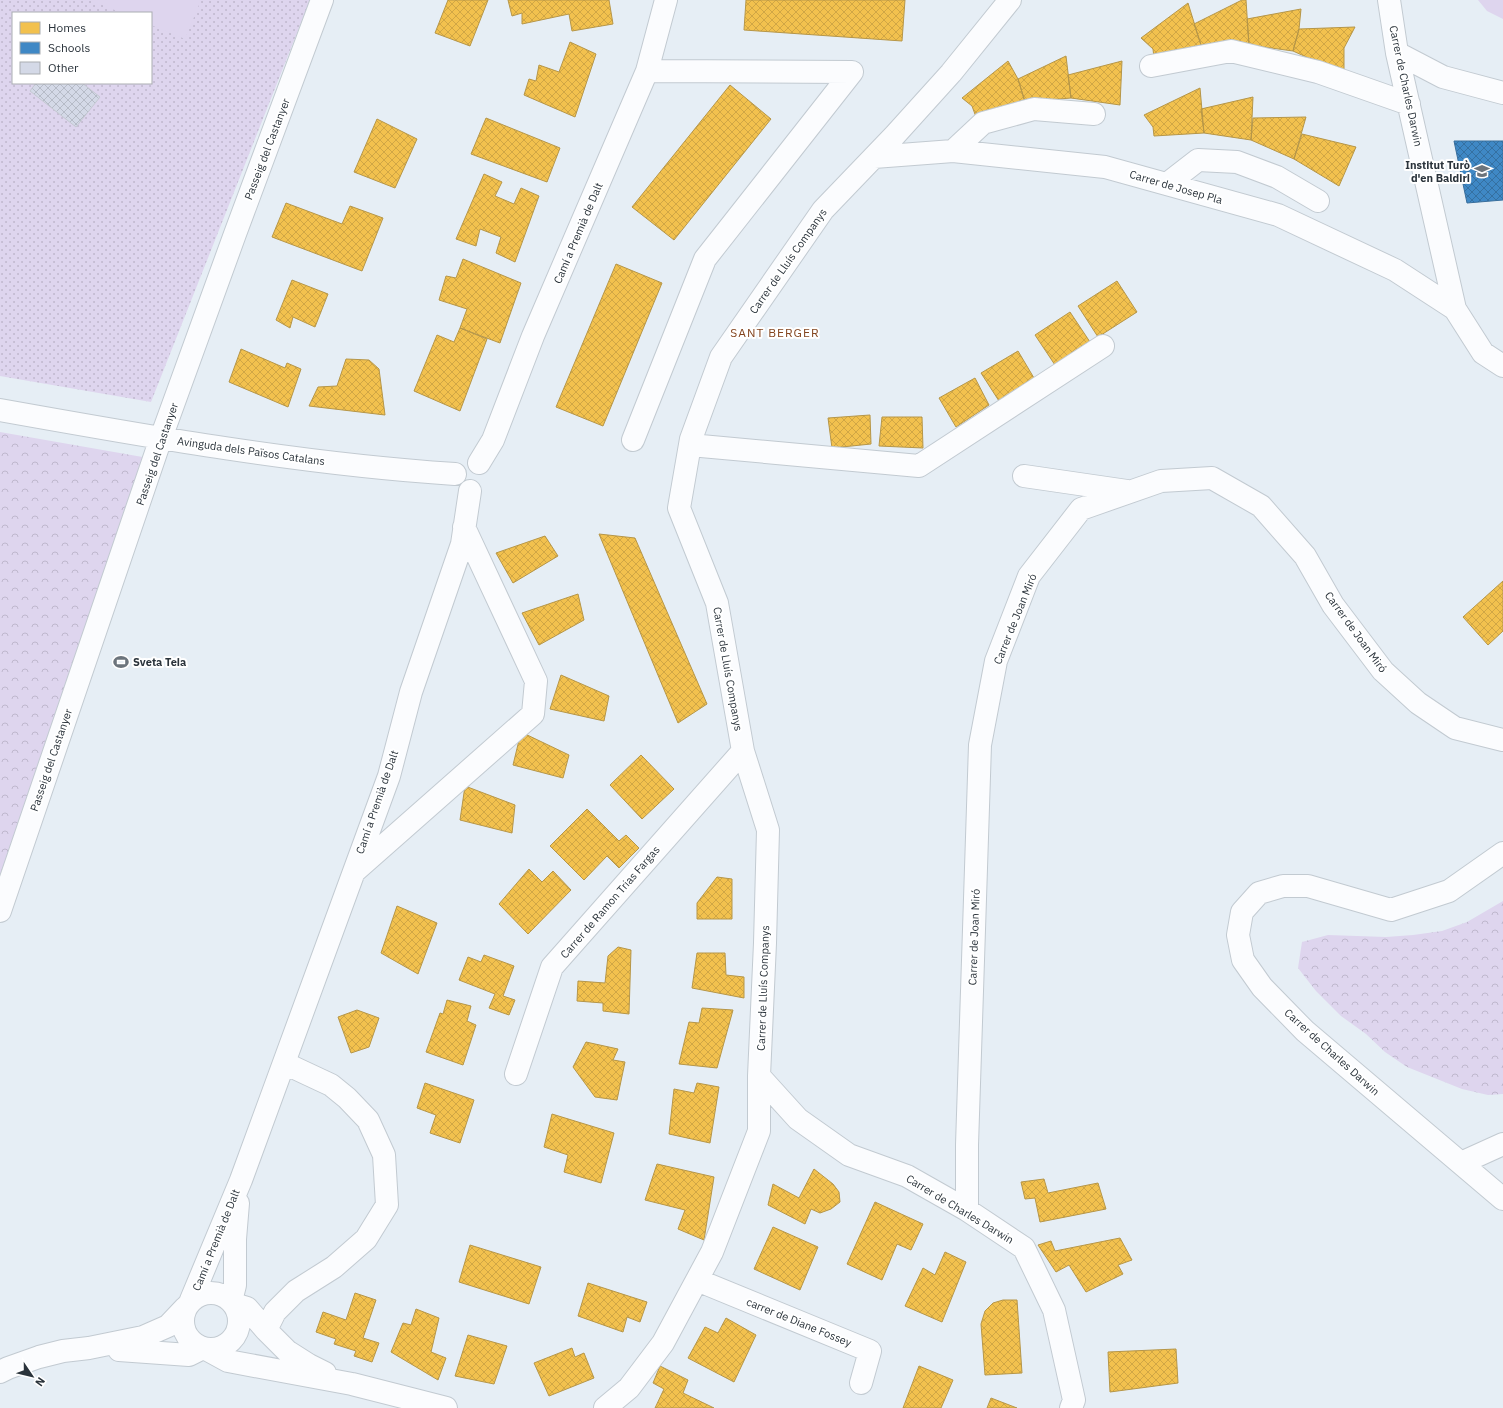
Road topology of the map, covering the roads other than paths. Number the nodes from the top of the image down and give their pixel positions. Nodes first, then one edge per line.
1 (322, 0) edge
2 (666, 0) edge
3 (1010, 0) edge
4 (1389, 0) edge
5 (1397, 53) junction
6 (1151, 66) dead end
7 (647, 71) junction
8 (1503, 93) edge
9 (1409, 104) junction
10 (1094, 114) dead end
11 (953, 151) junction
12 (874, 157) junction
13 (1167, 184) junction
14 (1318, 201) dead end
15 (1455, 309) junction
16 (1103, 346) dead end
17 (1503, 366) edge
18 (0, 410) edge
19 (161, 438) junction
20 (633, 440) dead end
21 (690, 445) junction
22 (479, 463) junction
23 (455, 474) junction
24 (1024, 476) dead end
25 (470, 491) junction
26 (1130, 491) junction
27 (464, 527) junction
28 (1503, 740) edge
29 (743, 751) junction
30 (1503, 853) edge
31 (353, 873) junction
32 (0, 910) edge
33 (284, 1063) junction
34 (516, 1074) dead end
35 (759, 1076) junction
36 (1503, 1144) edge
37 (1461, 1163) junction
38 (241, 1180) junction
39 (1503, 1200) edge
40 (967, 1210) junction
41 (697, 1280) junction
42 (232, 1302) junction
43 (188, 1304) junction
44 (266, 1330) junction
45 (89, 1348) junction
46 (205, 1349) junction
47 (0, 1372) edge
48 (861, 1383) dead end
49 (352, 1384) junction
50 (446, 1408) edge
51 (605, 1408) edge
52 (1071, 1408) edge

1 - 19 street, Passeig del Castanyer
2 - 7 street, Camí a Premià de Dalt
3 - 12 street, Carrer de Lluís Companys
4 - 5 street, Carrer de Charles Darwin
5 - 8 street
5 - 9 street, Carrer de Charles Darwin
6 - 9 street
7 - 20 street
7 - 22 street, Camí a Premià de Dalt
9 - 15 street, Carrer de Charles Darwin
10 - 11 street
11 - 12 street, Carrer de Josep Pla
11 - 13 street, Carrer de Josep Pla
12 - 21 street, Carrer de Lluís Companys
13 - 14 street
13 - 15 street, Carrer de Josep Pla
15 - 17 street, Carrer de Charles Darwin
16 - 21 street
18 - 19 street, Avinguda dels Països Catalans
19 - 23 street, Avinguda dels Països Catalans
19 - 32 street, Passeig del Castanyer
21 - 29 street, Carrer de Lluís Companys
22 - 23 street
22 - 25 street
23 - 25 street
24 - 26 street
25 - 27 street, Camí a Premià de Dalt
26 - 28 street, Carrer de Joan Miró
26 - 40 street, Carrer de Joan Miró
27 - 31 street, Camí a Premià de Dalt
27 - 31 street
29 - 34 street, Carrer de Ramon Trias Fargas
29 - 35 street, Carrer de Lluís Companys
30 - 37 street, Carrer de Charles Darwin
31 - 33 street, Camí a Premià de Dalt
33 - 38 street, Camí a Premià de Dalt
33 - 44 street
35 - 40 street, Carrer de Charles Darwin
35 - 41 street, Carrer de Lluís Companys
36 - 37 street
37 - 39 street, Carrer de Charles Darwin
38 - 42 street, Camí a Premià de Dalt
38 - 43 street, Camí a Premià de Dalt
40 - 52 street, Carrer de Charles Darwin
41 - 48 street, carrer de Diane Fossey
41 - 51 street, Carrer de Lluís Companys
42 - 43 street
42 - 44 street
42 - 46 street
43 - 45 street, Camí a Premià de Dalt
43 - 46 street
44 - 49 street
45 - 46 street, Camí a Premià de Dalt
45 - 47 street, Camí a Premià de Dalt
46 - 49 street
49 - 50 street

